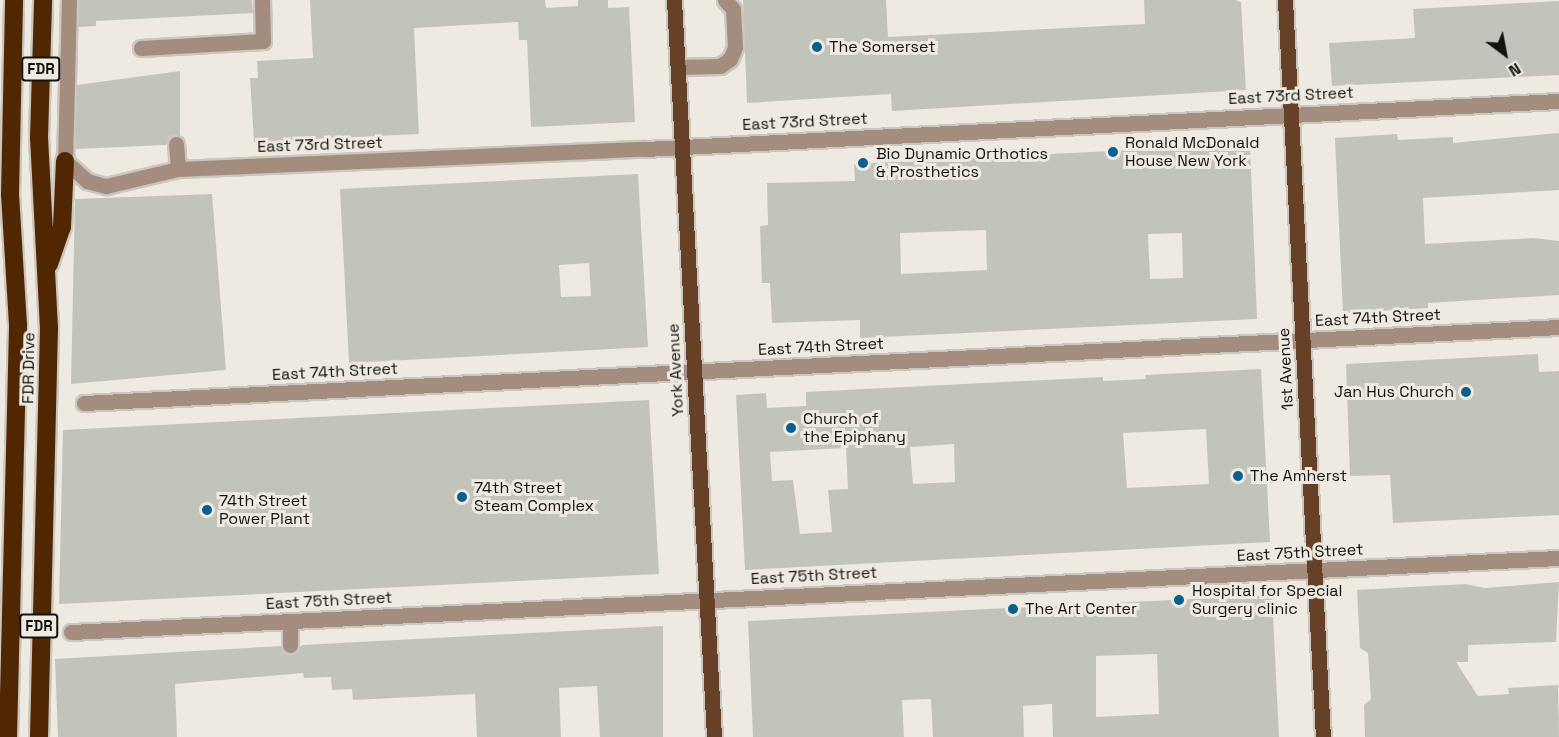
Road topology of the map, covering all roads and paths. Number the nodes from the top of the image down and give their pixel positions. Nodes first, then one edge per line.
1 (14, 0) edge
2 (43, 0) edge
3 (69, 0) edge
4 (262, 0) edge
5 (674, 0) edge
6 (725, 0) edge
7 (1285, 0) edge
8 (141, 48) dead end
9 (678, 67) junction
10 (1559, 101) edge
11 (1291, 114) junction
12 (176, 144) dead end
13 (681, 147) junction
14 (65, 161) junction
15 (178, 169) junction
16 (47, 271) junction
17 (1559, 327) edge
18 (1303, 340) junction
19 (694, 371) junction
20 (84, 403) dead end
21 (1559, 558) edge
22 (1315, 571) junction
23 (707, 599) junction
24 (290, 621) junction
25 (71, 632) dead end
26 (290, 645) dead end
27 (8, 737) edge
28 (39, 737) edge
29 (714, 737) edge
30 (1323, 737) edge

1 - 27 highway, FDR Drive / FDR
2 - 16 highway, FDR Drive / FDR
3 - 14 street
4 - 8 street
5 - 9 main road, York Avenue
6 - 9 street
7 - 11 main road, 1st Avenue
9 - 13 main road, York Avenue
10 - 11 street, East 73rd Street
11 - 13 street, East 73rd Street
11 - 18 main road, 1st Avenue
12 - 15 street
13 - 15 street, East 73rd Street
13 - 19 main road, York Avenue
14 - 15 street, East 73rd Street
14 - 16 highway
16 - 28 highway, FDR Drive / FDR
17 - 18 street, East 74th Street
18 - 19 street, East 74th Street
18 - 22 main road, 1st Avenue
19 - 20 street, East 74th Street
19 - 23 main road, York Avenue
21 - 22 street, East 75th Street
22 - 23 street, East 75th Street
22 - 30 main road, 1st Avenue
23 - 24 street, East 75th Street
23 - 29 main road, York Avenue
24 - 25 street, East 75th Street
24 - 26 street

